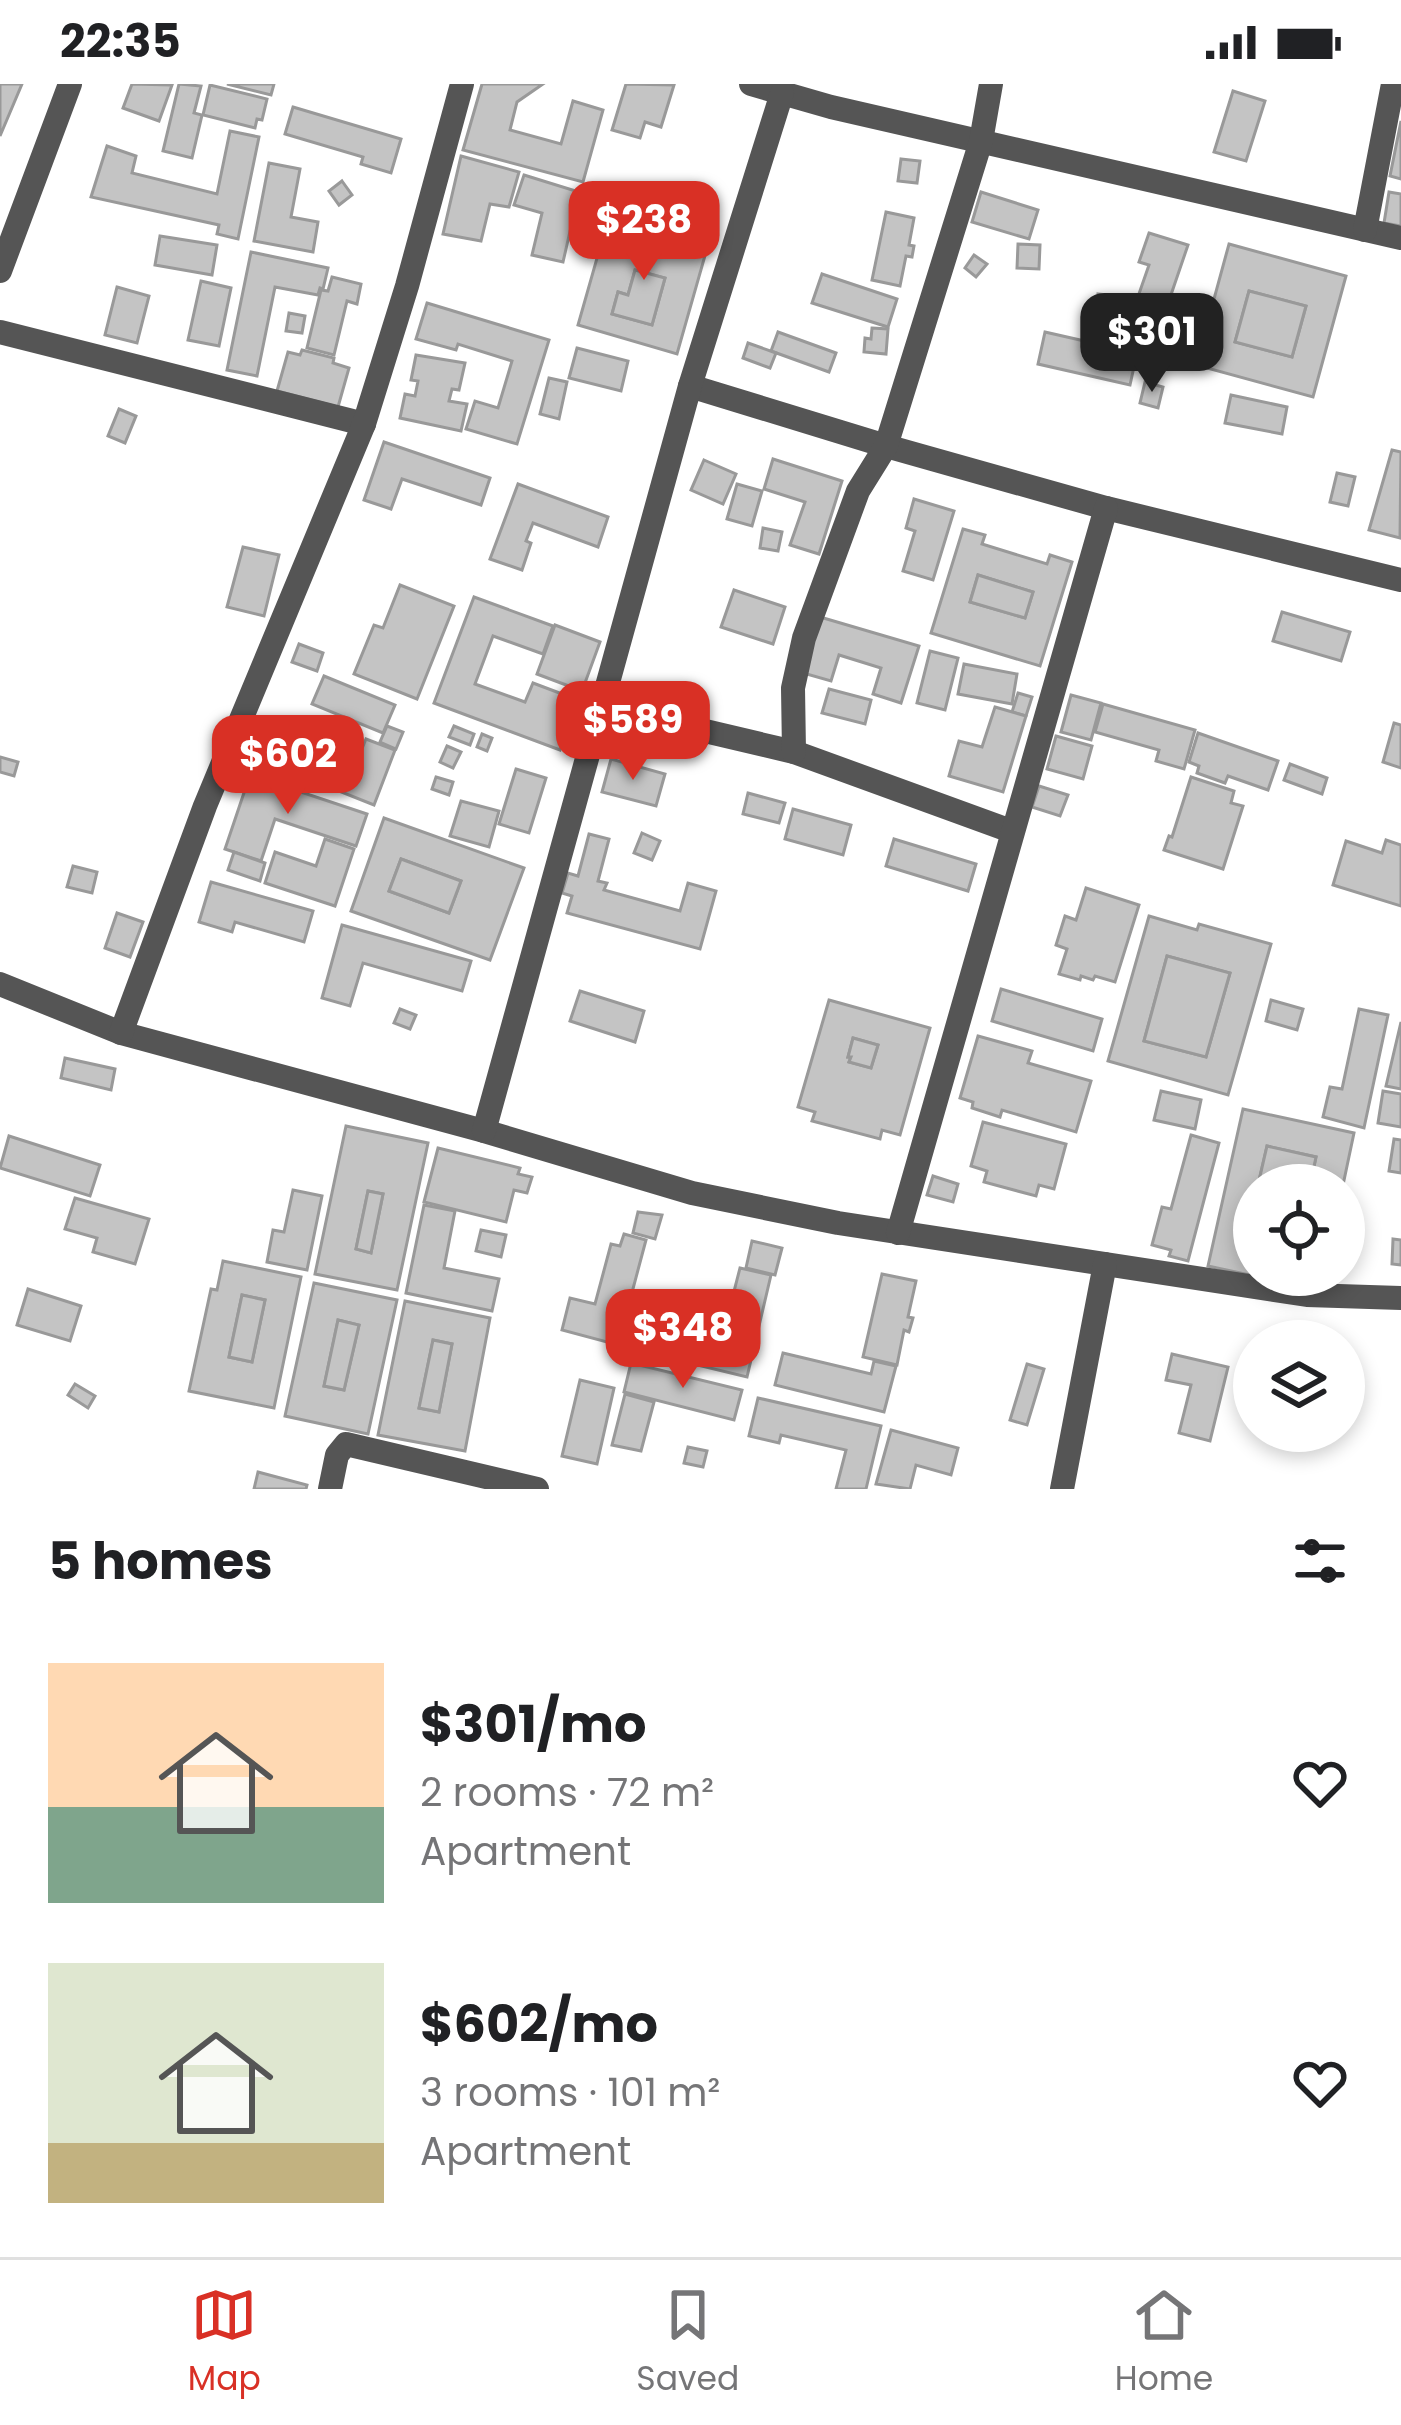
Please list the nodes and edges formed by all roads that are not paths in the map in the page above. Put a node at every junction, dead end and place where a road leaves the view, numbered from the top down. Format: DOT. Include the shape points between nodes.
graph roads {
  1 [pos="70,84"];
  2 [pos="462,84"];
  3 [pos="751,84"];
  4 [pos="992,84"];
  5 [pos="1393,84"];
  6 [pos="782,93"];
  7 [pos="834,96"];
  8 [pos="981,141"];
  9 [pos="1365,230"];
  10 [pos="1401,238"];
  11 [pos="0,272"];
  12 [pos="0,332"];
  13 [pos="690,386"];
  14 [pos="364,424"];
  15 [pos="886,446"];
  16 [pos="1106,508"];
  17 [pos="1401,580"];
  18 [pos="603,706"];
  19 [pos="794,752"];
  20 [pos="1012,831"];
  21 [pos="0,984"];
  22 [pos="121,1033"];
  23 [pos="484,1131"];
  24 [pos="898,1233"];
  25 [pos="1105,1264"];
  26 [pos="1401,1298"];
  27 [pos="330,1489"];
  28 [pos="537,1489"];
  29 [pos="1063,1489"];
  1 -- 11 [label="street"];
  2 -- 14 [label="street"];
  3 -- 6 [label="street"];
  4 -- 8 [label="street"];
  5 -- 9 [label="street"];
  6 -- 7 [label="street"];
  6 -- 13 [label="street"];
  7 -- 8 [label="street"];
  8 -- 9 [label="street"];
  8 -- 15 [label="street"];
  9 -- 10 [label="street"];
  12 -- 14 [label="street"];
  13 -- 15 [label="street"];
  13 -- 18 [label="street"];
  14 -- 22 [label="street" via="205,806"];
  15 -- 16 [label="street"];
  15 -- 19 [label="street" via="858,491 804,638"];
  16 -- 17 [label="street"];
  16 -- 20 [label="street"];
  18 -- 19 [label="street"];
  18 -- 23 [label="street"];
  19 -- 20 [label="street"];
  20 -- 24 [label="street"];
  21 -- 22 [label="street"];
  22 -- 23 [label="street"];
  23 -- 24 [label="street" via="692,1193"];
  24 -- 25 [label="street"];
  25 -- 26 [label="street" via="1307,1295"];
  25 -- 29 [label="street"];
  27 -- 28 [label="street" via="346,1444"];
}
